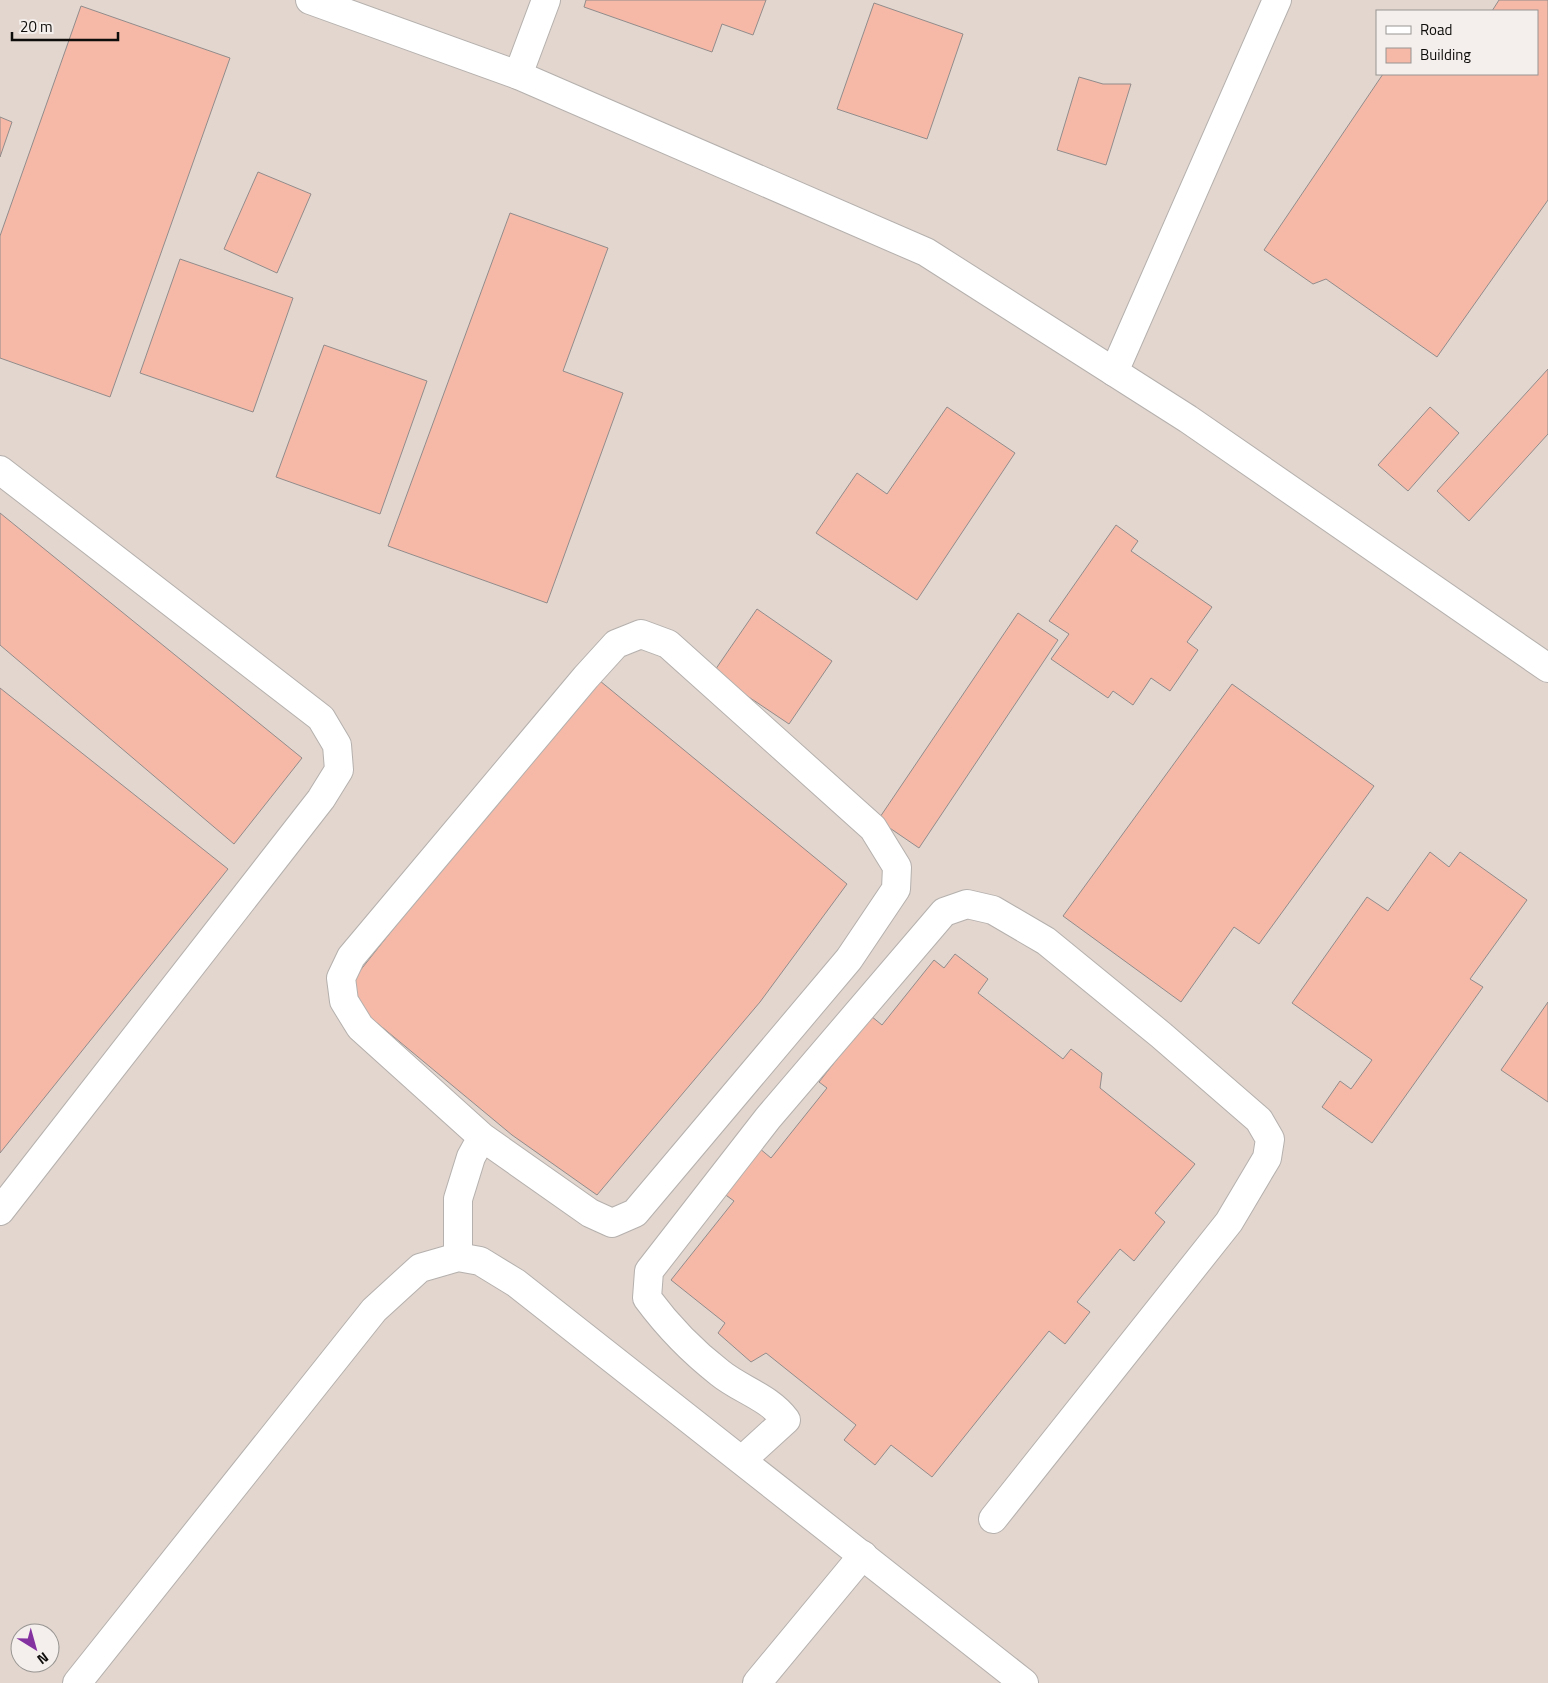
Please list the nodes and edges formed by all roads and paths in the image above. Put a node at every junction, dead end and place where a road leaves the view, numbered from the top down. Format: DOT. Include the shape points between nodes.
graph roads {
  1 [pos="310,0"];
  2 [pos="546,0"];
  3 [pos="1277,0"];
  4 [pos="518,75"];
  5 [pos="1114,372"];
  6 [pos="0,470"];
  7 [pos="1548,668"];
  8 [pos="482,1137"];
  9 [pos="0,1211"];
  10 [pos="458,1257"];
  11 [pos="742,1460"];
  12 [pos="993,1519"];
  13 [pos="863,1555"];
  14 [pos="77,1683"];
  15 [pos="757,1683"];
  16 [pos="1024,1683"];
  1 -- 4 [label="street"];
  2 -- 4 [label="street"];
  3 -- 5 [label="street"];
  4 -- 5 [label="street" via="926,252"];
  5 -- 7 [label="street"];
  6 -- 9 [label="street" via="321,718 337,746 339,770 321,799"];
  8 -- 8 [label="street" via="590,1213 612,1223 634,1213 849,959 896,889 897,867 873,828 668,644 641,634 616,644 586,677 351,957 341,978 344,1001 360,1027"];
  8 -- 10 [label="street" via="464,1176 458,1199"];
  10 -- 11 [label="street" via="480,1261 516,1283"];
  10 -- 14 [label="street" via="420,1268 374,1310"];
  11 -- 12 [label="street" via="786,1420 768,1402 720,1374 663,1318 647,1298 649,1271 768,1118 944,912 967,904 993,910 1046,941 1161,1035 1259,1120 1270,1140 1267,1158 1229,1222"];
  11 -- 13 [label="street"];
  13 -- 15 [label="street"];
  13 -- 16 [label="street"];
}
